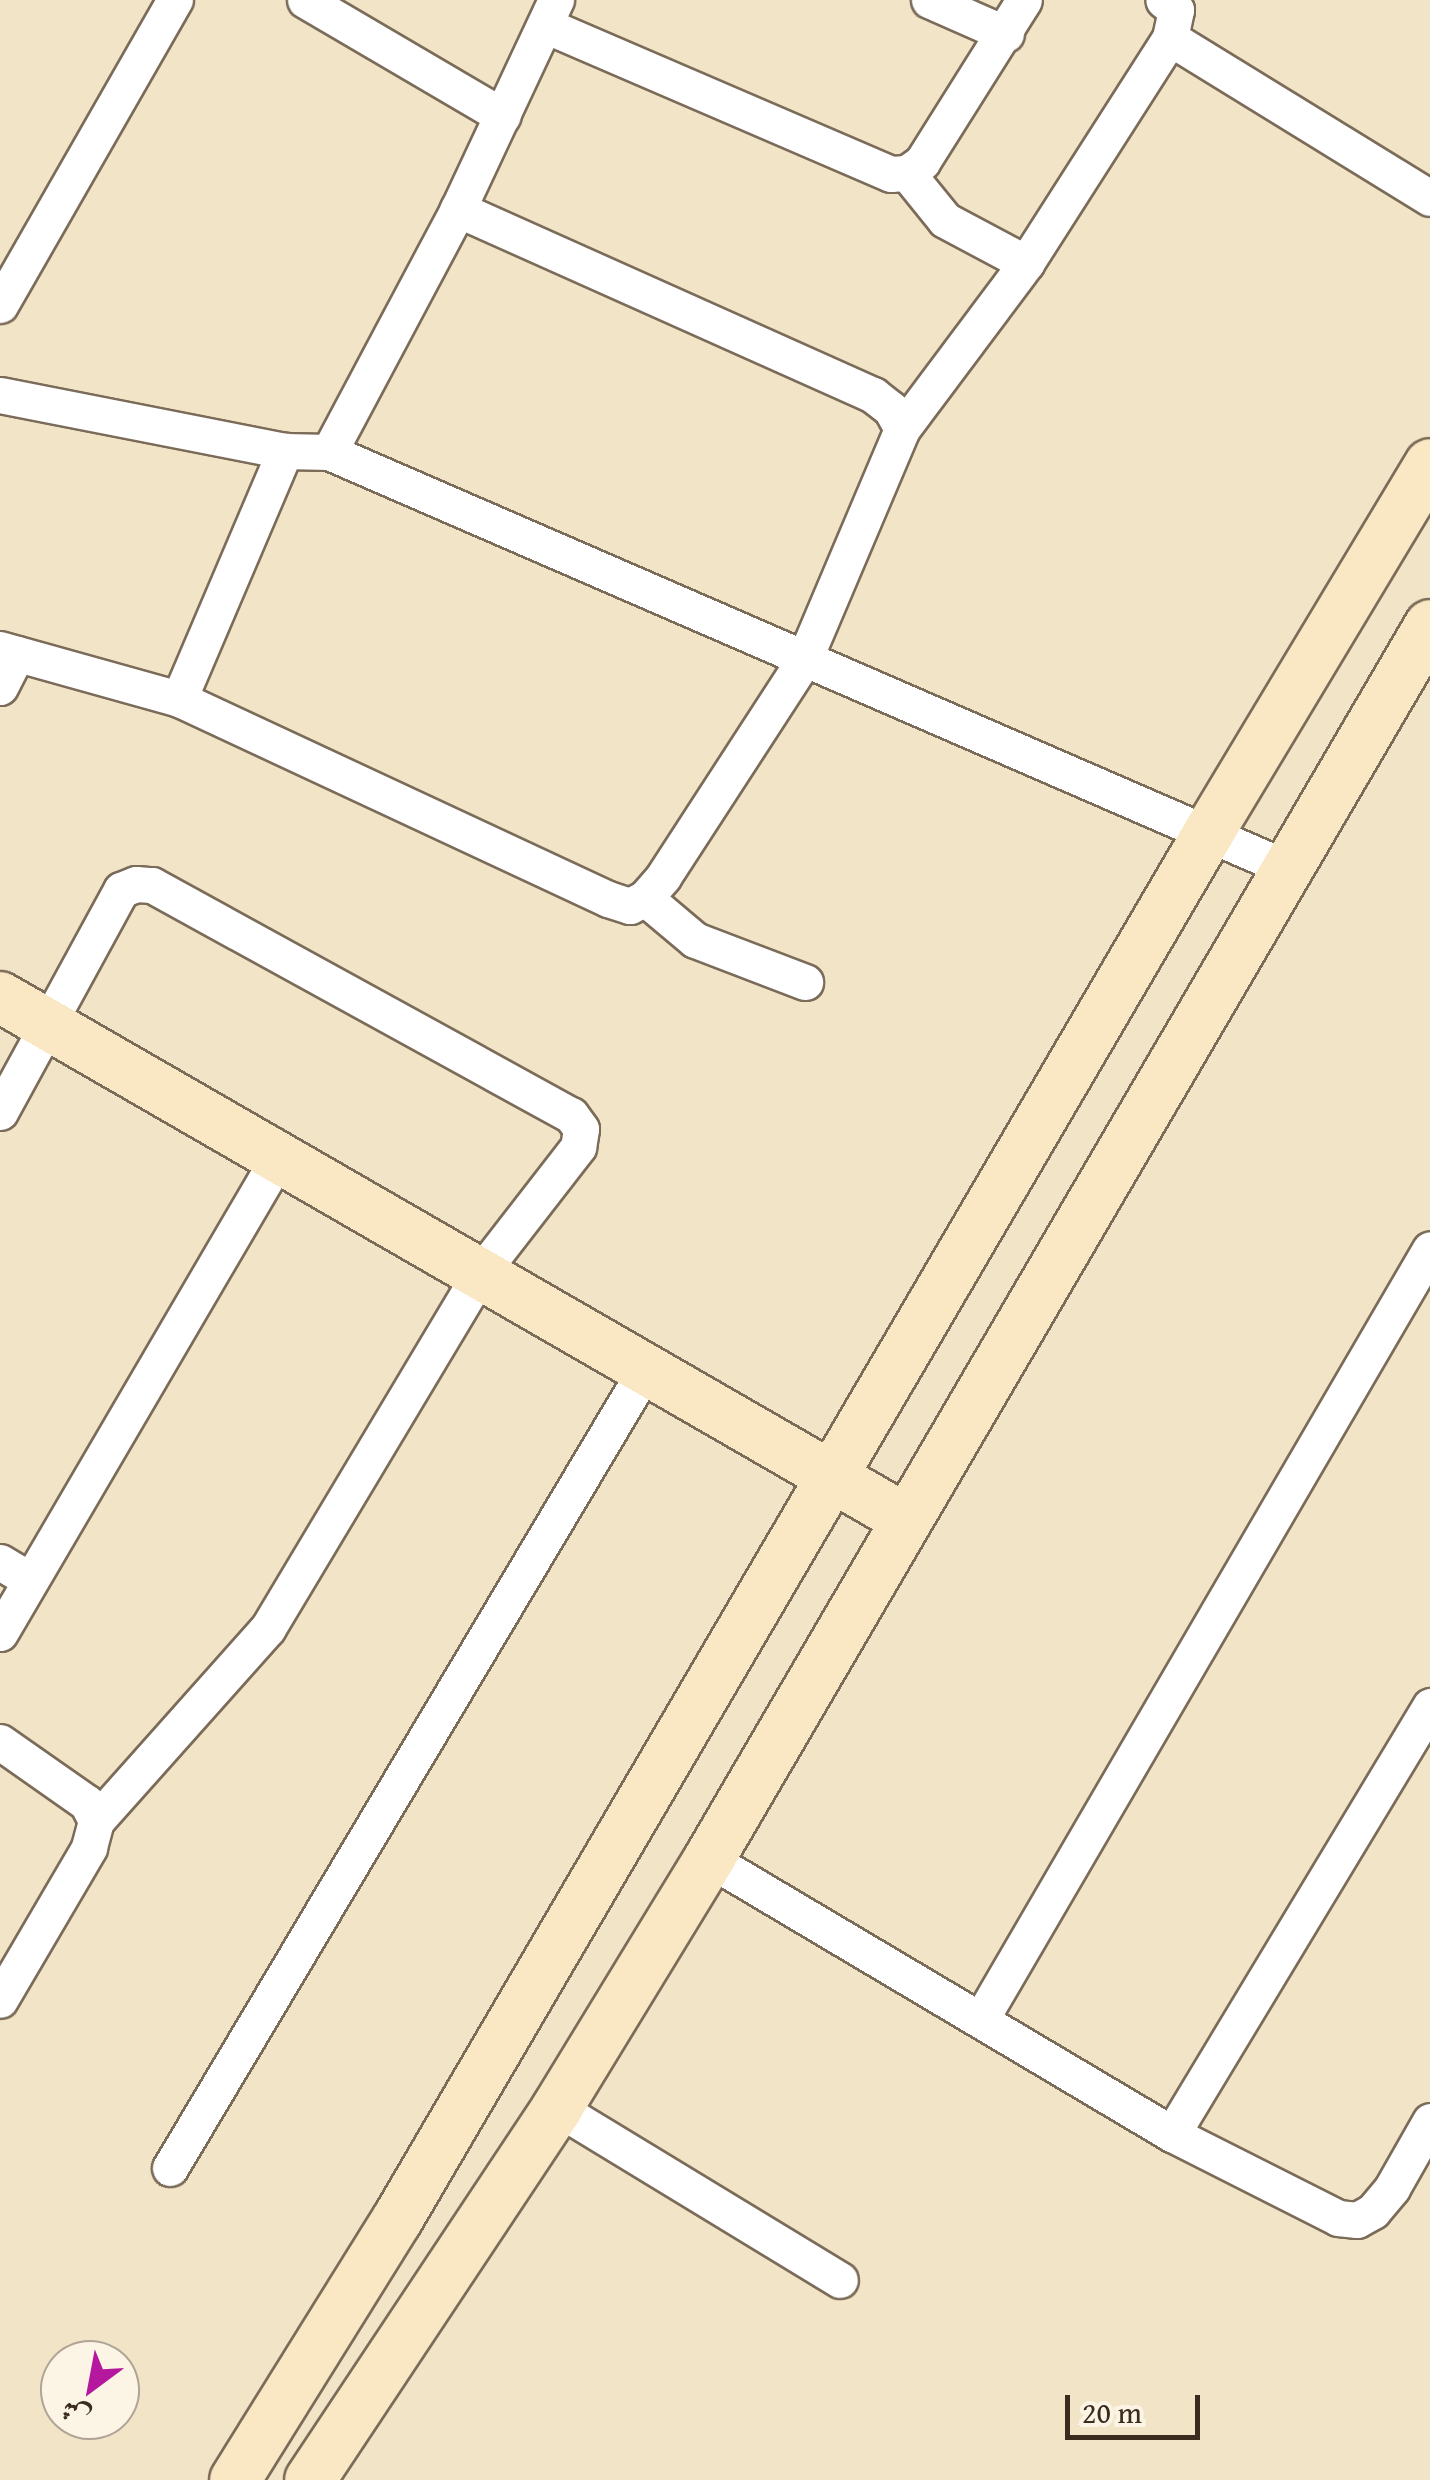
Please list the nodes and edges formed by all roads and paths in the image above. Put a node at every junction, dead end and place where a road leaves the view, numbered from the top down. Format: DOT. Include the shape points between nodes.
graph roads {
  1 [pos="175,0"];
  2 [pos="305,0"];
  3 [pos="929,0"];
  4 [pos="1024,0"];
  5 [pos="1164,0"];
  6 [pos="551,13"];
  7 [pos="1006,34"];
  8 [pos="1170,38"];
  9 [pos="503,116"];
  10 [pos="907,173"];
  11 [pos="1430,198"];
  12 [pos="458,209"];
  13 [pos="1026,263"];
  14 [pos="0,306"];
  15 [pos="0,395"];
  16 [pos="902,429"];
  17 [pos="286,451"];
  18 [pos="328,452"];
  19 [pos="1430,464"];
  20 [pos="1430,624"];
  21 [pos="8,652"];
  22 [pos="804,660"];
  23 [pos="0,687"];
  24 [pos="179,699"];
  25 [pos="1208,832"];
  26 [pos="1287,868"];
  27 [pos="645,898"];
  28 [pos="804,982"];
  29 [pos="0,997"];
  30 [pos="46,1024"];
  31 [pos="0,1112"];
  32 [pos="278,1158"];
  33 [pos="1430,1249"];
  34 [pos="481,1272"];
  35 [pos="647,1367"];
  36 [pos="834,1477"];
  37 [pos="907,1520"];
  38 [pos="15,1571"];
  39 [pos="0,1633"];
  40 [pos="1430,1706"];
  41 [pos="0,1742"];
  42 [pos="96,1821"];
  43 [pos="709,1859"];
  44 [pos="0,2000"];
  45 [pos="980,2019"];
  46 [pos="558,2108"];
  47 [pos="1430,2121"];
  48 [pos="1172,2134"];
  49 [pos="170,2168"];
  50 [pos="840,2280"];
  51 [pos="234,2480"];
  52 [pos="310,2480"];
  1 -- 14 [label="street"];
  2 -- 9 [label="street"];
  3 -- 7 [label="street"];
  4 -- 7 [label="street"];
  5 -- 8 [label="street" via="1176,10"];
  6 -- 9 [label="street"];
  6 -- 10 [label="street" via="891,174"];
  7 -- 10 [label="street" via="922,162"];
  8 -- 11 [label="street"];
  8 -- 13 [label="street"];
  9 -- 12 [label="street"];
  10 -- 13 [label="street" via="945,220"];
  12 -- 16 [label="street" via="873,396"];
  12 -- 18 [label="street"];
  13 -- 16 [label="street"];
  15 -- 17 [label="street"];
  16 -- 22 [label="street"];
  17 -- 18 [label="street"];
  17 -- 24 [label="street"];
  18 -- 22 [label="street"];
  19 -- 25 [label="street"];
  20 -- 26 [label="street"];
  21 -- 23 [label="street"];
  21 -- 24 [label="street"];
  22 -- 25 [label="street"];
  22 -- 27 [label="street"];
  24 -- 27 [label="street" via="608,900 630,906"];
  25 -- 26 [label="street"];
  25 -- 36 [label="street"];
  26 -- 37 [label="street"];
  27 -- 28 [label="street" via="694,940"];
  29 -- 30 [label="street"];
  30 -- 31 [label="street"];
  30 -- 32 [label="street"];
  30 -- 34 [label="street" via="121,890 152,885 570,1115 581,1129 578,1146"];
  32 -- 34 [label="street"];
  32 -- 38 [label="street"];
  33 -- 45 [label="street"];
  34 -- 35 [label="street"];
  34 -- 42 [label="street" via="268,1628"];
  35 -- 36 [label="street"];
  35 -- 49 [label="street"];
  36 -- 37 [label="street"];
  36 -- 51 [label="street" via="397,2220"];
  37 -- 43 [label="street"];
  38 -- 39 [label="street"];
  40 -- 48 [label="street"];
  41 -- 42 [label="street" via="87,1803"];
  42 -- 44 [label="street" via="89,1848"];
  43 -- 45 [label="street"];
  43 -- 46 [label="street"];
  45 -- 48 [label="street"];
  46 -- 50 [label="street"];
  46 -- 52 [label="street"];
  47 -- 48 [label="street" via="1392,2188 1357,2220 1338,2218"];
}
